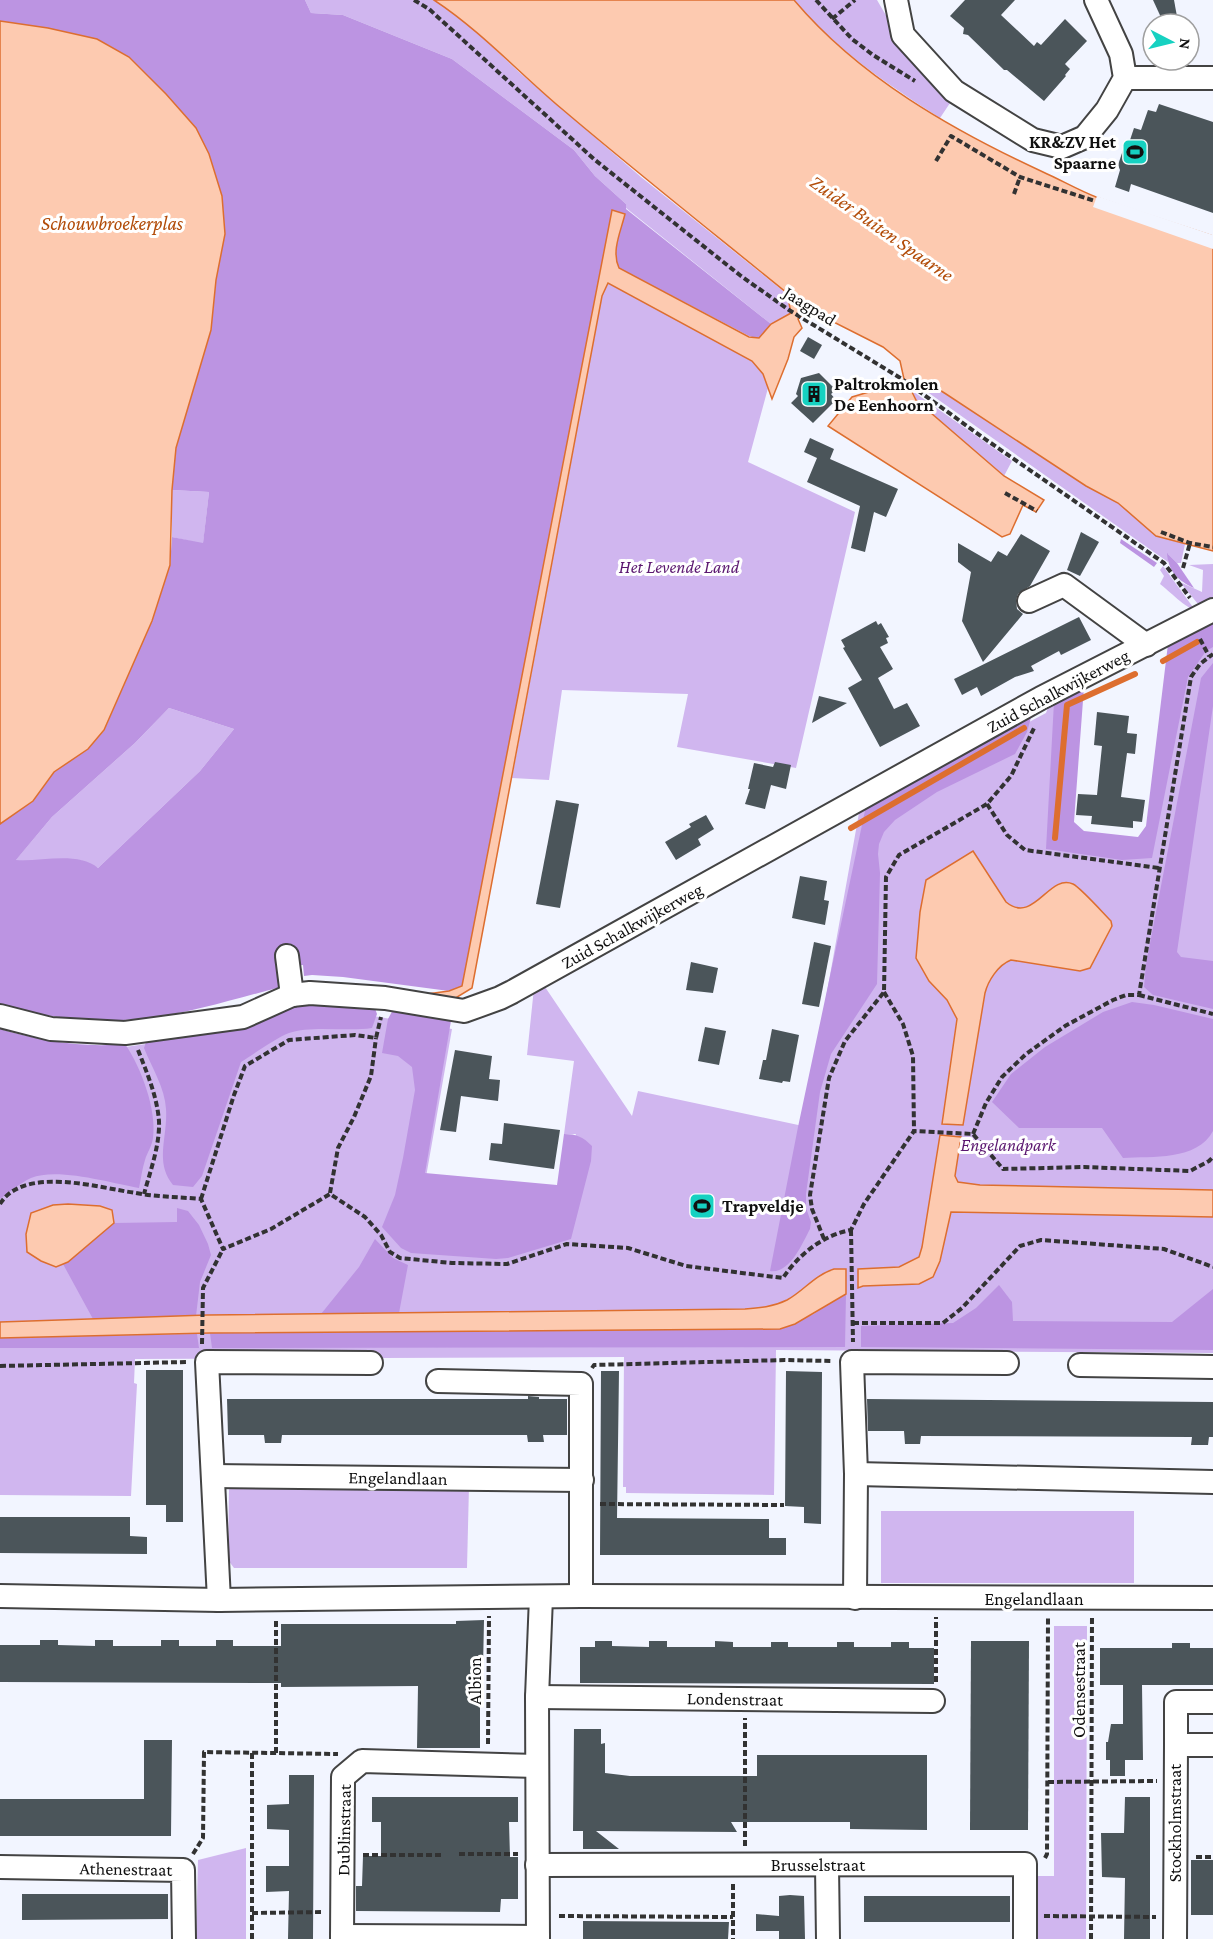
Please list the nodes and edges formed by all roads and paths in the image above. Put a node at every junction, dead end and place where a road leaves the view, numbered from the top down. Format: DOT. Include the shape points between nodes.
graph roads {
  1 [pos="414,0"];
  2 [pos="816,0"];
  3 [pos="855,0"];
  4 [pos="896,0"];
  5 [pos="1096,0"];
  6 [pos="832,19"];
  7 [pos="1125,78"];
  8 [pos="1213,78"];
  9 [pos="921,85"];
  10 [pos="936,161"];
  11 [pos="1020,177"];
  12 [pos="1014,194"];
  13 [pos="1095,201"];
  14 [pos="1005,493"];
  15 [pos="1037,511"];
  16 [pos="1161,532"];
  17 [pos="1190,543"];
  18 [pos="1213,547"];
  19 [pos="1183,568"];
  20 [pos="1029,601"];
  21 [pos="1207,613"];
  22 [pos="1146,645"];
  23 [pos="1213,654"];
  24 [pos="1041,698"];
  25 [pos="987,804"];
  26 [pos="1159,868"];
  27 [pos="287,956"];
  28 [pos="884,992"];
  29 [pos="292,995"];
  30 [pos="1139,995"];
  31 [pos="385,999"];
  32 [pos="1213,1014"];
  33 [pos="0,1016"];
  34 [pos="131,1032"];
  35 [pos="376,1038"];
  36 [pos="914,1131"];
  37 [pos="973,1134"];
  38 [pos="1213,1157"];
  39 [pos="144,1194"];
  40 [pos="330,1194"];
  41 [pos="201,1199"];
  42 [pos="0,1204"];
  43 [pos="851,1230"];
  44 [pos="824,1239"];
  45 [pos="223,1249"];
  46 [pos="1213,1267"];
  47 [pos="853,1323"];
  48 [pos="205,1355"];
  49 [pos="852,1362"];
  50 [pos="371,1363"];
  51 [pos="1007,1364"];
  52 [pos="1080,1365"];
  53 [pos="0,1366"];
  54 [pos="1213,1367"];
  55 [pos="438,1381"];
  56 [pos="581,1384"];
  57 [pos="856,1474"];
  58 [pos="213,1476"];
  59 [pos="582,1480"];
  60 [pos="1213,1482"];
  61 [pos="582,1504"];
  62 [pos="784,1505"];
  63 [pos="0,1596"];
  64 [pos="581,1596"];
  65 [pos="541,1597"];
  66 [pos="489,1598"];
  67 [pos="855,1598"];
  68 [pos="936,1598"];
  69 [pos="1213,1598"];
  70 [pos="276,1599"];
  71 [pos="1047,1599"];
  72 [pos="1093,1599"];
  73 [pos="219,1600"];
  74 [pos="537,1697"];
  75 [pos="745,1699"];
  76 [pos="933,1701"];
  77 [pos="1213,1702"];
  78 [pos="1176,1744"];
  79 [pos="1213,1745"];
  80 [pos="252,1752"];
  81 [pos="276,1753"];
  82 [pos="362,1761"];
  83 [pos="488,1765"];
  84 [pos="537,1766"];
  85 [pos="1092,1781"];
  86 [pos="1176,1781"];
  87 [pos="1048,1782"];
  88 [pos="459,1854"];
  89 [pos="343,1855"];
  90 [pos="441,1855"];
  91 [pos="537,1860"];
  92 [pos="1025,1864"];
  93 [pos="739,1865"];
  94 [pos="826,1866"];
  95 [pos="0,1867"];
  96 [pos="183,1870"];
  97 [pos="342,1912"];
  98 [pos="252,1913"];
  99 [pos="1025,1915"];
  100 [pos="1091,1916"];
  101 [pos="733,1917"];
  102 [pos="1175,1928"];
  103 [pos="537,1931"];
  104 [pos="342,1937"];
  105 [pos="184,1939"];
  106 [pos="252,1939"];
  107 [pos="733,1939"];
  108 [pos="828,1939"];
  109 [pos="1025,1939"];
  110 [pos="1090,1939"];
  1 -- 21 [label="path, Jaagpad" via="429,9 594,160 741,276 801,318 902,379 1164,563"];
  2 -- 6 [label="path"];
  3 -- 6 [label="path"];
  4 -- 7 [label="street" via="903,35 944,81 1033,140 1062,147 1085,137 1107,110"];
  5 -- 7 [label="street" via="1121,54"];
  6 -- 9 [label="path" via="873,55"];
  7 -- 8 [label="street"];
  10 -- 11 [label="path" via="951,136"];
  11 -- 12 [label="path"];
  11 -- 13 [label="path"];
  14 -- 15 [label="path"];
  16 -- 17 [label="path"];
  17 -- 18 [label="path"];
  17 -- 19 [label="path"];
  20 -- 22 [label="street" via="1064,585"];
  21 -- 22 [label="street, Zuid Schalkwijkerweg"];
  22 -- 24 [label="street, Zuid Schalkwijkerweg"];
  23 -- 26 [label="path" via="1191,677"];
  24 -- 25 [label="path" via="1034,730 1011,776"];
  24 -- 31 [label="street, Zuid Schalkwijkerweg" via="500,998 464,1011"];
  25 -- 26 [label="path" via="1007,835 1024,850"];
  25 -- 28 [label="path" via="899,855 886,877"];
  26 -- 30 [label="path"];
  27 -- 29 [label="street"];
  28 -- 36 [label="path" via="903,1024 913,1056"];
  28 -- 44 [label="path" via="845,1041 829,1078 810,1195"];
  29 -- 31 [label="street, Zuid Schalkwijkerweg"];
  29 -- 34 [label="street, Zuid Schalkwijkerweg" via="243,1017"];
  30 -- 32 [label="path"];
  30 -- 37 [label="path" via="1113,1000 1065,1026 1026,1054 1002,1077"];
  31 -- 35 [label="path"];
  33 -- 34 [label="street, Zuid Schalkwijkerweg" via="51,1029"];
  34 -- 39 [label="path" via="151,1081 159,1123"];
  35 -- 40 [label="path" via="371,1076 338,1149"];
  35 -- 41 [label="path" via="355,1035 289,1040 246,1066"];
  36 -- 37 [label="path"];
  36 -- 43 [label="path"];
  37 -- 38 [label="path" via="1004,1169 1190,1171"];
  39 -- 41 [label="path"];
  39 -- 42 [label="path" via="64,1181 16,1189"];
  40 -- 44 [label="path" via="365,1217 390,1252 400,1258 452,1263 507,1264 567,1244 628,1248 686,1266 783,1278 793,1263"];
  40 -- 45 [label="path" via="271,1229"];
  41 -- 45 [label="path"];
  43 -- 44 [label="path"];
  43 -- 47 [label="path"];
  45 -- 48 [label="path" via="203,1288"];
  46 -- 47 [label="path" via="1164,1249 1041,1240 1020,1246 944,1323"];
  47 -- 49 [label="path"];
  48 -- 50 [label="street"];
  48 -- 53 [label="path"];
  48 -- 58 [label="street"];
  49 -- 51 [label="street"];
  49 -- 56 [label="path" via="594,1365"];
  49 -- 57 [label="street"];
  52 -- 54 [label="street"];
  55 -- 56 [label="street"];
  56 -- 59 [label="street"];
  57 -- 60 [label="street"];
  57 -- 67 [label="street"];
  58 -- 59 [label="street, Engelandlaan"];
  58 -- 73 [label="street"];
  59 -- 61 [label="street"];
  61 -- 62 [label="path"];
  61 -- 64 [label="street"];
  63 -- 73 [label="street, Engelandlaan"];
  64 -- 65 [label="street, Engelandlaan"];
  64 -- 67 [label="street, Engelandlaan"];
  65 -- 66 [label="street, Engelandlaan"];
  65 -- 74 [label="street"];
  66 -- 70 [label="street, Engelandlaan"];
  66 -- 83 [label="path, Albion"];
  67 -- 68 [label="street, Engelandlaan"];
  68 -- 71 [label="street, Engelandlaan"];
  68 -- 76 [label="path"];
  69 -- 72 [label="street, Engelandlaan"];
  70 -- 73 [label="street, Engelandlaan"];
  70 -- 81 [label="path"];
  71 -- 72 [label="street, Engelandlaan"];
  71 -- 87 [label="path"];
  72 -- 85 [label="path, Odensestraat"];
  74 -- 75 [label="street, Londenstraat"];
  74 -- 84 [label="street"];
  75 -- 76 [label="street, Londenstraat"];
  75 -- 93 [label="path"];
  77 -- 78 [label="street" via="1176,1702"];
  78 -- 79 [label="street, Stockholmstraat"];
  78 -- 86 [label="street, Stockholmstraat"];
  80 -- 81 [label="path"];
  80 -- 96 [label="path" via="204,1752 203,1838"];
  80 -- 98 [label="path"];
  81 -- 82 [label="path" via="336,1754"];
  82 -- 83 [label="street, Dublinstraat"];
  82 -- 89 [label="street, Dublinstraat" via="343,1777"];
  83 -- 84 [label="street, Dublinstraat"];
  84 -- 91 [label="street"];
  85 -- 86 [label="path"];
  85 -- 87 [label="path"];
  85 -- 100 [label="path, Odensestraat"];
  86 -- 102 [label="street, Stockholmstraat"];
  87 -- 92 [label="path" via="1047,1854 1044,1859"];
  88 -- 91 [label="path"];
  89 -- 90 [label="path"];
  89 -- 97 [label="street, Dublinstraat"];
  91 -- 93 [label="street, Brusselstraat"];
  91 -- 103 [label="street"];
  92 -- 94 [label="street, Brusselstraat"];
  92 -- 99 [label="street"];
  93 -- 94 [label="street, Brusselstraat"];
  93 -- 101 [label="path"];
  94 -- 108 [label="street"];
  95 -- 96 [label="street, Athenestraat"];
  96 -- 105 [label="street, Athenestraat"];
  97 -- 98 [label="path"];
  97 -- 104 [label="street, Dublinstraat"];
  98 -- 106 [label="path"];
  99 -- 100 [label="path"];
  99 -- 109 [label="street"];
  100 -- 102 [label="path"];
  100 -- 110 [label="path, Odensestraat"];
  101 -- 103 [label="path"];
  101 -- 107 [label="path"];
  103 -- 104 [label="street"];
}
